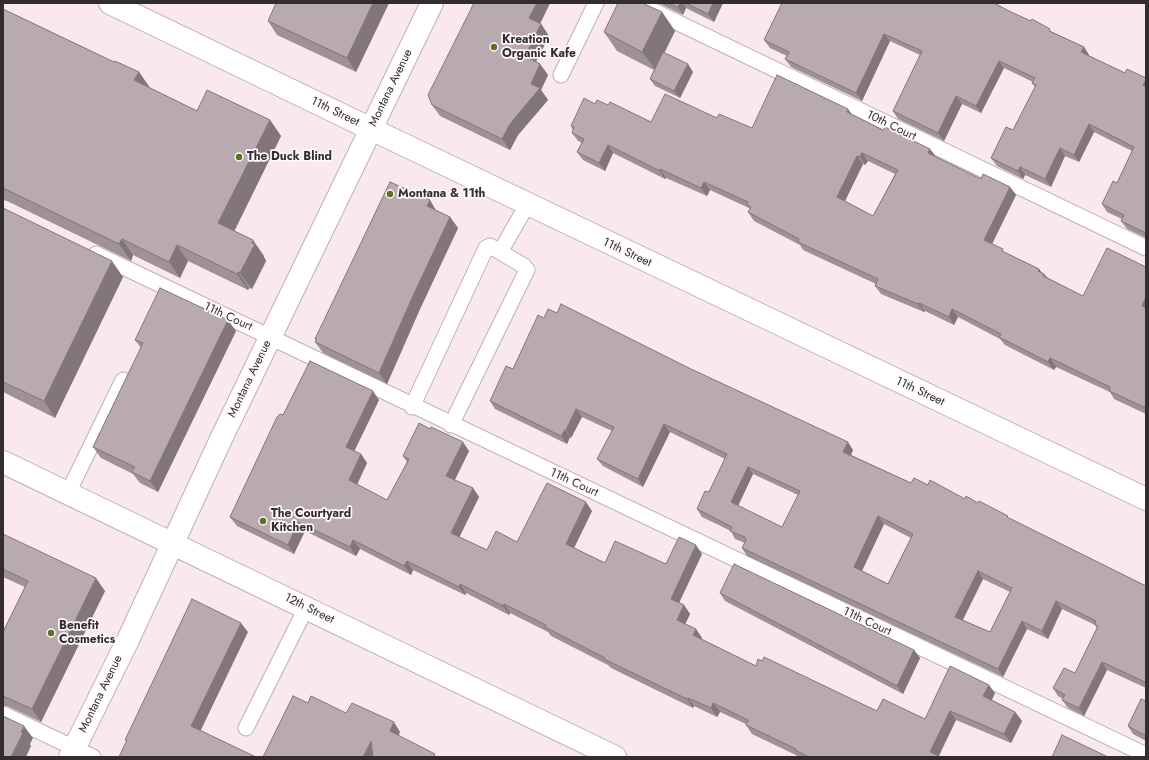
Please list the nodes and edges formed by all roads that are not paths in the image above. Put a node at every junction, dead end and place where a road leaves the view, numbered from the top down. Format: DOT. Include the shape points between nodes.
graph roads {
  1 [pos="110,3"];
  2 [pos="432,3"];
  3 [pos="596,3"];
  4 [pos="637,3"];
  5 [pos="561,74"];
  6 [pos="371,129"];
  7 [pos="526,205"];
  8 [pos="81,247"];
  9 [pos="1146,248"];
  10 [pos="500,252"];
  11 [pos="271,337"];
  12 [pos="122,380"];
  13 [pos="412,406"];
  14 [pos="451,425"];
  15 [pos="3,462"];
  16 [pos="68,493"];
  17 [pos="1146,499"];
  18 [pos="173,544"];
  19 [pos="306,608"];
  20 [pos="3,714"];
  21 [pos="246,728"];
  22 [pos="79,754"];
  23 [pos="1146,755"];
  24 [pos="615,757"];
  1 -- 6 [label="street, 11th Street"];
  2 -- 6 [label="street, Montana Avenue"];
  3 -- 5 [label="lane"];
  4 -- 9 [label="lane, 10th Court"];
  6 -- 7 [label="street, 11th Street"];
  6 -- 11 [label="street, Montana Avenue"];
  7 -- 10 [label="lane"];
  7 -- 17 [label="street, 11th Street"];
  8 -- 11 [label="lane, 11th Court"];
  10 -- 13 [label="lane" via="490,246 486,248"];
  10 -- 14 [label="lane" via="527,270"];
  11 -- 13 [label="lane, 11th Court"];
  11 -- 18 [label="street, Montana Avenue"];
  12 -- 16 [label="lane"];
  13 -- 14 [label="lane, 11th Court"];
  14 -- 23 [label="lane, 11th Court"];
  15 -- 16 [label="street, 12th Street"];
  16 -- 18 [label="street, 12th Street"];
  18 -- 19 [label="street, 12th Street"];
  18 -- 22 [label="street, Montana Avenue"];
  19 -- 21 [label="lane"];
  19 -- 24 [label="street, 12th Street"];
  20 -- 22 [label="lane"];
}
